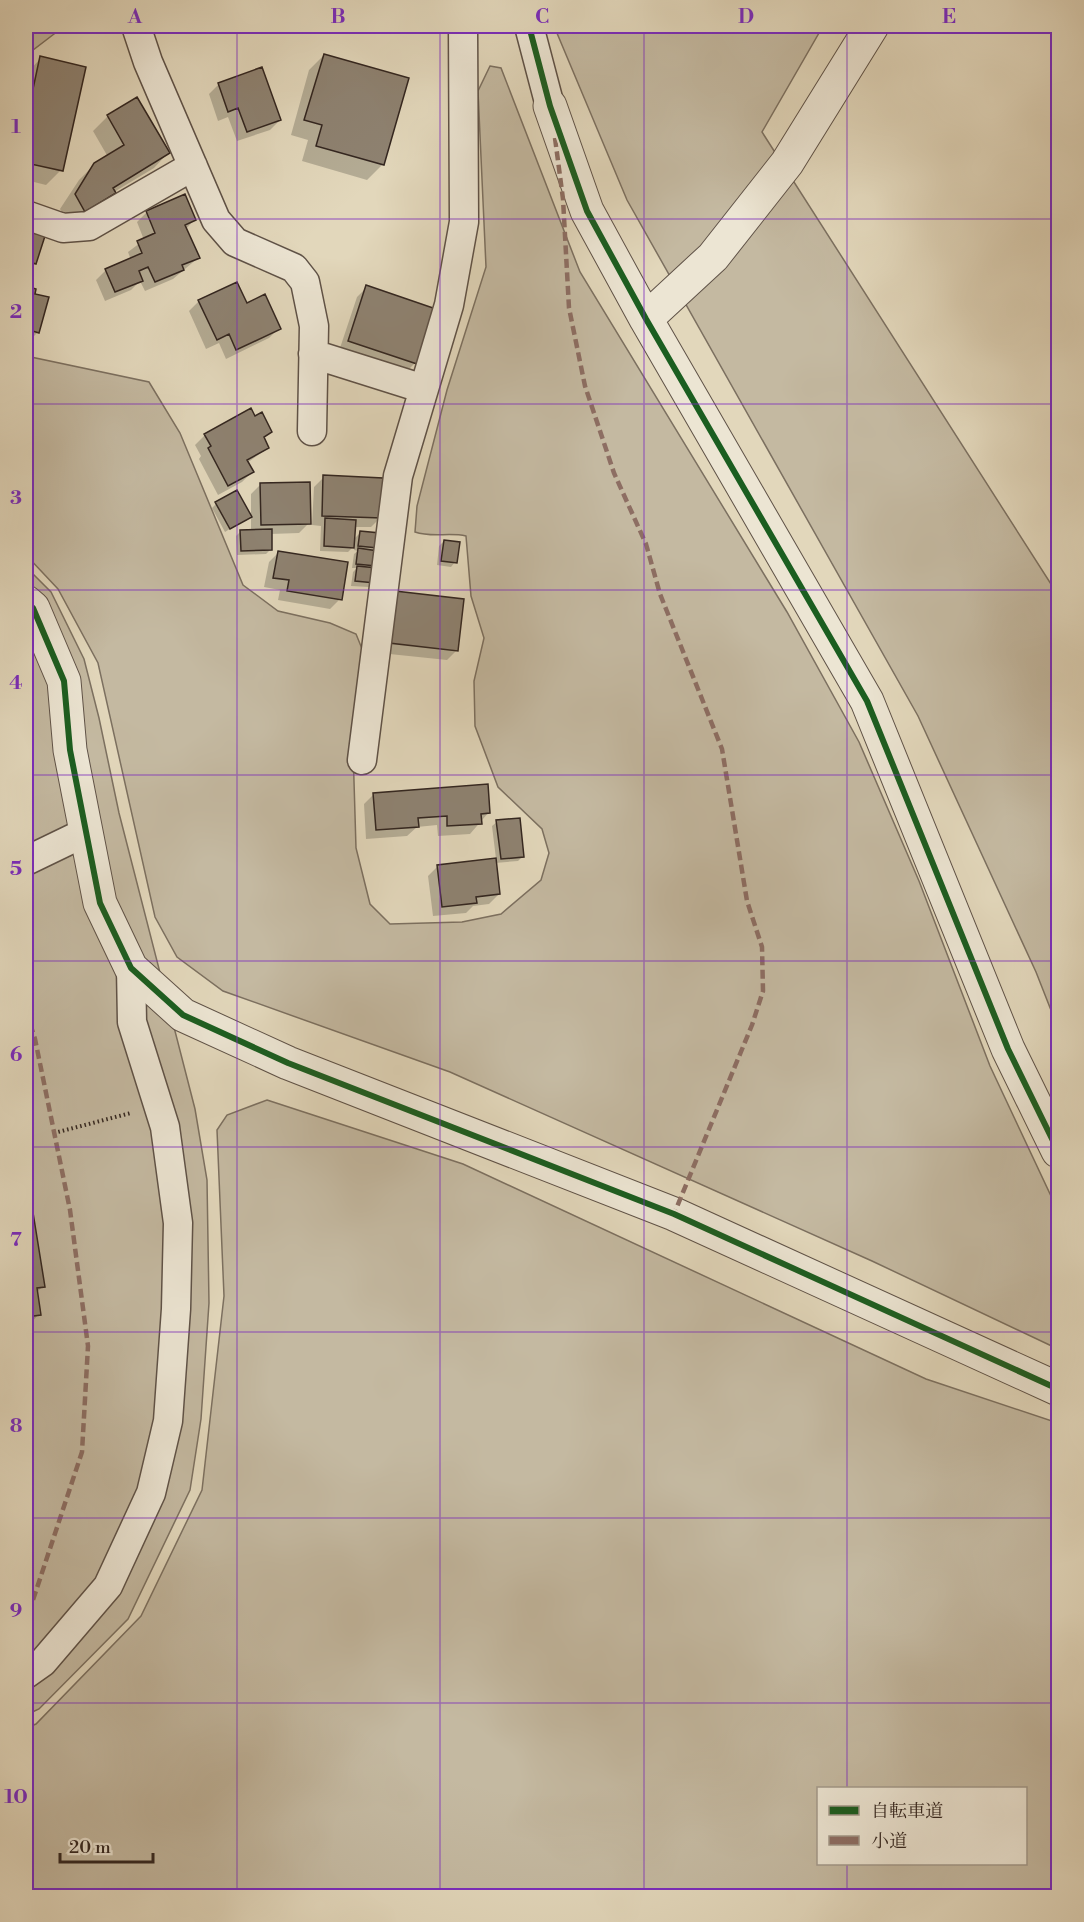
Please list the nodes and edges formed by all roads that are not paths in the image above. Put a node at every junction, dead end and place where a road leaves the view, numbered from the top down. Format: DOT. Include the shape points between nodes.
graph roads {
  1 [pos="136,26"];
  2 [pos="463,26"];
  3 [pos="529,26"];
  4 [pos="872,26"];
  5 [pos="550,106"];
  6 [pos="193,166"];
  7 [pos="26,215"];
  8 [pos="646,319"];
  9 [pos="313,354"];
  10 [pos="424,388"];
  11 [pos="312,430"];
  12 [pos="26,602"];
  13 [pos="362,760"];
  14 [pos="86,832"];
  15 [pos="26,861"];
  16 [pos="131,968"];
  17 [pos="1059,1151"];
  18 [pos="1059,1389"];
  19 [pos="26,1674"];
  1 -- 6 [label="street"];
  2 -- 10 [label="street" via="464,222 449,304"];
  3 -- 5 [label="street"];
  4 -- 8 [label="street" via="786,163 713,256"];
  5 -- 8 [label="street" via="587,211"];
  6 -- 7 [label="street" via="89,226 63,228"];
  6 -- 9 [label="street" via="216,220 235,242 294,268 305,282 314,326"];
  8 -- 17 [label="street" via="867,701 1008,1049"];
  9 -- 10 [label="street"];
  9 -- 11 [label="street"];
  10 -- 13 [label="street" via="398,476"];
  12 -- 14 [label="street" via="33,608 64,681 70,750"];
  14 -- 15 [label="street"];
  14 -- 16 [label="street" via="100,903"];
  16 -- 18 [label="street" via="183,1015 278,1059 674,1214"];
  16 -- 19 [label="street" via="132,1023 165,1127 178,1223 168,1421 151,1493 108,1586 44,1662"];
}
